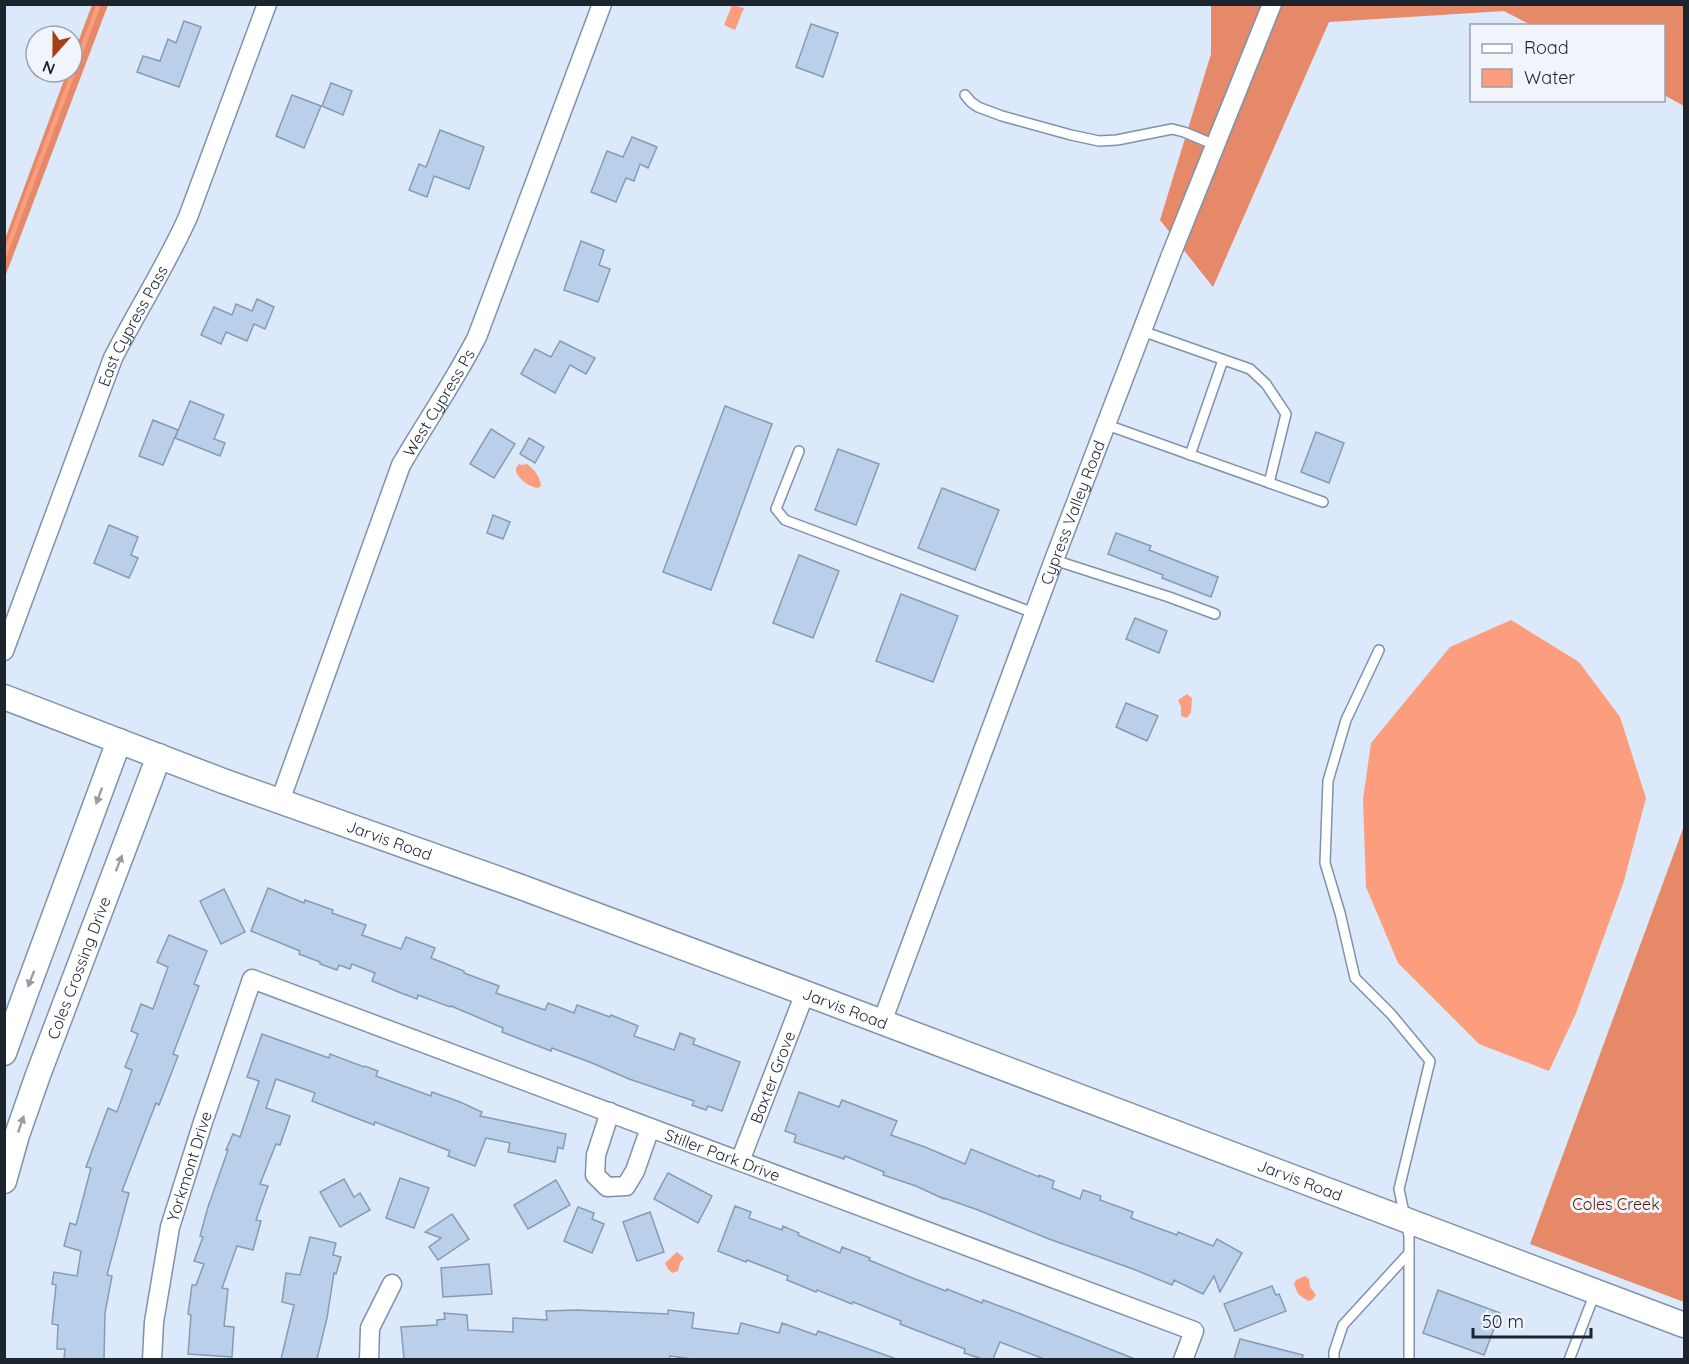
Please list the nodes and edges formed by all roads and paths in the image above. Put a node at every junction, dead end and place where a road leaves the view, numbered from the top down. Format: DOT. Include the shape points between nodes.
graph roads {
  1 [pos="267,4"];
  2 [pos="602,4"];
  3 [pos="1272,4"];
  4 [pos="965,95"];
  5 [pos="1215,145"];
  6 [pos="1142,332"];
  7 [pos="1223,360"];
  8 [pos="1107,425"];
  9 [pos="799,451"];
  10 [pos="1190,455"];
  11 [pos="1269,483"];
  12 [pos="1323,502"];
  13 [pos="1054,560"];
  14 [pos="1034,613"];
  15 [pos="1215,614"];
  16 [pos="1378,650"];
  17 [pos="4,651"];
  18 [pos="4,697"];
  19 [pos="119,741"];
  20 [pos="159,756"];
  21 [pos="280,801"];
  22 [pos="252,979"];
  23 [pos="805,993"];
  24 [pos="882,1022"];
  25 [pos="4,1053"];
  26 [pos="610,1112"];
  27 [pos="651,1128"];
  28 [pos="740,1161"];
  29 [pos="4,1180"];
  30 [pos="1405,1219"];
  31 [pos="1409,1253"];
  32 [pos="393,1284"];
  33 [pos="1596,1291"];
  34 [pos="1684,1325"];
  35 [pos="153,1359"];
  36 [pos="369,1359"];
  37 [pos="1183,1359"];
  38 [pos="1334,1359"];
  39 [pos="1409,1359"];
  40 [pos="1569,1359"];
  1 -- 17 [label="street, East Cypress Pass" via="188,217 113,358"];
  2 -- 21 [label="street, West Cypress Ps" via="477,337 401,465"];
  3 -- 5 [label="street, Cypress Valley Road"];
  4 -- 5 [label="lane" via="978,107 1002,116 1099,141 1172,129"];
  5 -- 6 [label="street, Cypress Valley Road"];
  6 -- 7 [label="lane"];
  6 -- 8 [label="street, Cypress Valley Road"];
  7 -- 10 [label="lane"];
  7 -- 11 [label="lane" via="1250,369 1266,384 1286,414"];
  8 -- 10 [label="lane"];
  8 -- 13 [label="street, Cypress Valley Road"];
  9 -- 14 [label="lane" via="776,509 785,520"];
  10 -- 11 [label="lane"];
  11 -- 12 [label="lane"];
  13 -- 14 [label="street, Cypress Valley Road"];
  13 -- 15 [label="lane"];
  14 -- 24 [label="street, Cypress Valley Road"];
  16 -- 30 [label="lane" via="1346,720 1328,781 1325,863 1355,978 1430,1061 1399,1189"];
  18 -- 19 [label="street, Jarvis Road"];
  19 -- 20 [label="street, Jarvis Road"];
  19 -- 25 [label="street, one-way"];
  20 -- 21 [label="street, Jarvis Road"];
  29 -- 20 [label="street, Coles Crossing Drive, one-way" via="38,1075"];
  21 -- 23 [label="street, Jarvis Road"];
  22 -- 26 [label="street, Stiller Park Drive"];
  22 -- 35 [label="street, Yorkmont Drive" via="170,1227 154,1322"];
  23 -- 24 [label="street, Jarvis Road"];
  23 -- 28 [label="street, Baxter Grove"];
  24 -- 30 [label="street, Jarvis Road"];
  26 -- 27 [label="street, Stiller Park Drive"];
  26 -- 27 [label="street" via="596,1155 596,1175 607,1187 626,1186"];
  27 -- 28 [label="street, Stiller Park Drive"];
  28 -- 37 [label="street, Stiller Park Drive" via="1194,1331"];
  30 -- 31 [label="lane"];
  30 -- 33 [label="street, Jarvis Road"];
  31 -- 38 [label="lane" via="1343,1325"];
  31 -- 39 [label="lane"];
  32 -- 36 [label="street" via="370,1328"];
  33 -- 34 [label="street, Jarvis Road"];
  33 -- 40 [label="lane"];
}
